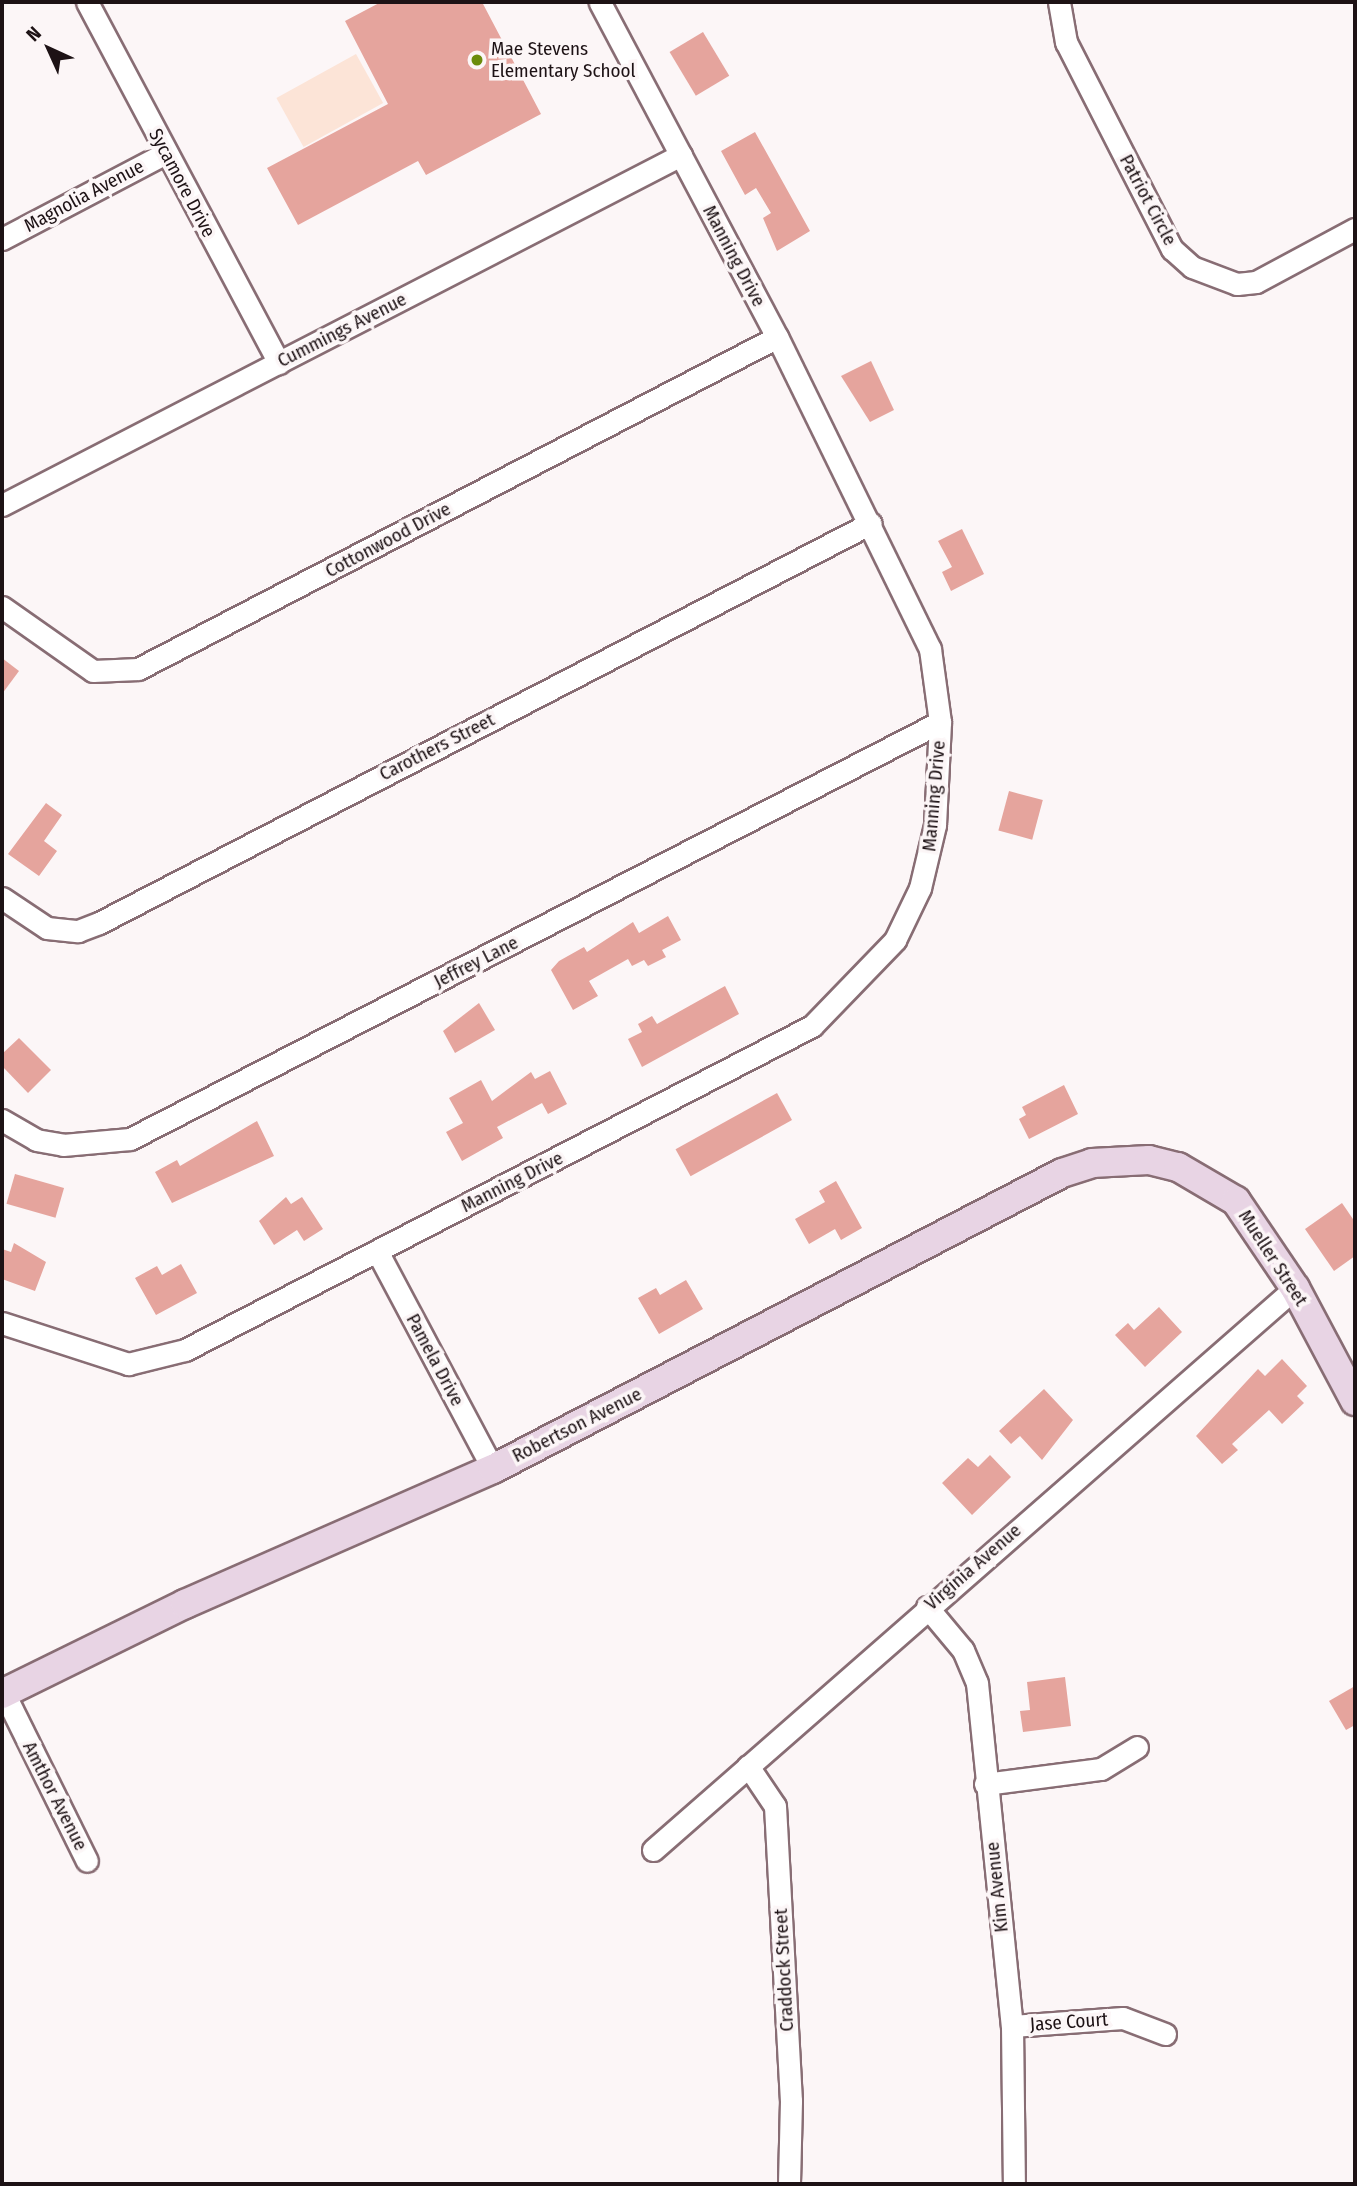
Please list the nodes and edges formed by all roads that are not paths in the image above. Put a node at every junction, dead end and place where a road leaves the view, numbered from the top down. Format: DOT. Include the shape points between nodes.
graph roads {
  1 [pos="87,2"];
  2 [pos="600,2"];
  3 [pos="1059,2"];
  4 [pos="166,153"];
  5 [pos="681,155"];
  6 [pos="1355,229"];
  7 [pos="2,239"];
  8 [pos="777,337"];
  9 [pos="279,363"];
  10 [pos="2,505"];
  11 [pos="872,523"];
  12 [pos="2,607"];
  13 [pos="940,722"];
  14 [pos="2,898"];
  15 [pos="2,1120"];
  16 [pos="1150,1160"];
  17 [pos="377,1251"];
  18 [pos="1295,1288"];
  19 [pos="2,1323"];
  20 [pos="1355,1401"];
  21 [pos="493,1468"];
  22 [pos="927,1607"];
  23 [pos="2,1692"];
  24 [pos="1137,1747"];
  25 [pos="748,1766"];
  26 [pos="985,1784"];
  27 [pos="653,1850"];
  28 [pos="87,1861"];
  29 [pos="1012,2026"];
  30 [pos="1165,2034"];
  31 [pos="789,2184"];
  32 [pos="1014,2184"];
  1 -- 4 [label="street, Sycamore Drive"];
  2 -- 5 [label="street, Manning Drive"];
  3 -- 6 [label="street, Patriot Circle" via="1066,42 1172,248 1192,267 1237,284 1255,282"];
  4 -- 7 [label="street, Magnolia Avenue"];
  4 -- 9 [label="street, Sycamore Drive"];
  5 -- 8 [label="street, Manning Drive"];
  5 -- 9 [label="street, Cummings Avenue"];
  8 -- 11 [label="street, Manning Drive"];
  8 -- 12 [label="street, Cottonwood Drive" via="138,670 93,671"];
  9 -- 10 [label="street, Cummings Avenue"];
  11 -- 13 [label="street, Manning Drive" via="930,649"];
  11 -- 14 [label="street, Carothers Street" via="99,923 78,930 47,928"];
  13 -- 15 [label="street, Jeffrey Lane" via="130,1139 63,1145 36,1139"];
  13 -- 17 [label="street, Manning Drive" via="935,825 920,888 895,940 838,1003 767,1051"];
  16 -- 18 [label="street, Mueller Street" via="1193,1172 1236,1201"];
  16 -- 21 [label="street, Robertson Avenue" via="1118,1159 1062,1173"];
  17 -- 19 [label="street, Manning Drive" via="146,1364 93,1358"];
  17 -- 21 [label="street, Pamela Drive"];
  18 -- 20 [label="street, Mueller Street"];
  18 -- 22 [label="street, Virginia Avenue"];
  21 -- 23 [label="street, Robertson Avenue" via="185,1604"];
  22 -- 25 [label="street, Virginia Avenue"];
  22 -- 26 [label="street, Kim Avenue" via="973,1668"];
  23 -- 28 [label="street, Amthor Avenue"];
  24 -- 26 [label="street" via="1101,1769"];
  25 -- 27 [label="street, Virginia Avenue"];
  25 -- 31 [label="street, Craddock Street" via="775,1806 791,2101"];
  26 -- 29 [label="street, Kim Avenue"];
  29 -- 30 [label="street, Jase Court" via="1123,2018"];
  29 -- 32 [label="street, Kim Avenue"];
}
